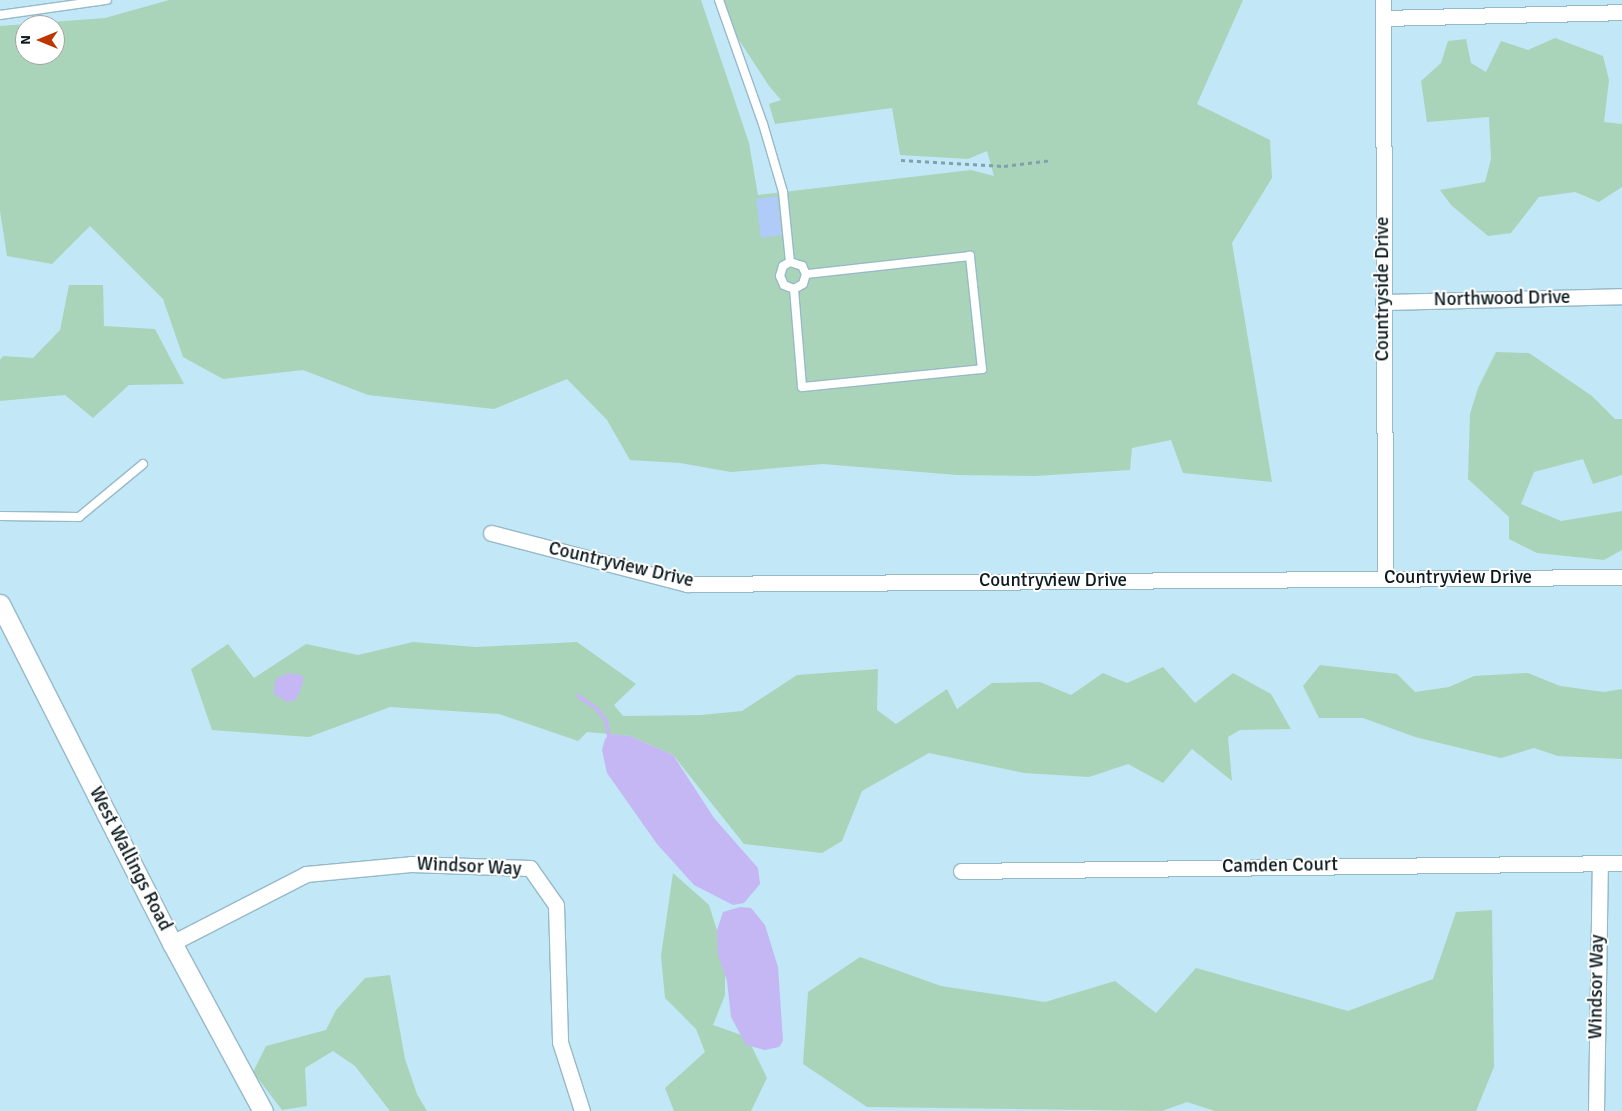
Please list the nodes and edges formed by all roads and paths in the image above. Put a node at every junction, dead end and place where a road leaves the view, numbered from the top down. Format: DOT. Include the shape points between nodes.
graph roads {
  1 [pos="107,0"];
  2 [pos="718,0"];
  3 [pos="1382,0"];
  4 [pos="98,1"];
  5 [pos="1622,12"];
  6 [pos="0,15"];
  7 [pos="1383,18"];
  8 [pos="901,160"];
  9 [pos="1052,160"];
  10 [pos="790,262"];
  11 [pos="806,274"];
  12 [pos="794,289"];
  13 [pos="1622,296"];
  14 [pos="1383,302"];
  15 [pos="142,464"];
  16 [pos="0,516"];
  17 [pos="491,533"];
  18 [pos="1622,577"];
  19 [pos="1385,578"];
  20 [pos="0,604"];
  21 [pos="1600,863"];
  22 [pos="1622,863"];
  23 [pos="961,871"];
  24 [pos="172,943"];
  25 [pos="263,1111"];
  26 [pos="582,1111"];
  27 [pos="1596,1111"];
  1 -- 4 [label="lane"];
  2 -- 10 [label="lane" via="763,124 783,192"];
  3 -- 7 [label="street, Countryside Drive"];
  4 -- 6 [label="lane"];
  5 -- 7 [label="street"];
  7 -- 14 [label="street, Countryside Drive"];
  8 -- 9 [label="path" via="1004,166"];
  10 -- 11 [label="lane" via="802,266"];
  10 -- 12 [label="lane" via="783,266 780,276 784,285"];
  11 -- 12 [label="lane" via="803,284"];
  11 -- 12 [label="lane" via="970,256 982,369 802,387"];
  13 -- 14 [label="street, Northwood Drive"];
  14 -- 19 [label="street, Countryside Drive"];
  15 -- 16 [label="lane" via="80,517"];
  17 -- 19 [label="street, Countryview Drive" via="687,584"];
  18 -- 19 [label="street, Countryview Drive"];
  20 -- 24 [label="street, West Wallings Road"];
  21 -- 22 [label="street, Camden Court"];
  21 -- 23 [label="street, Camden Court"];
  21 -- 27 [label="street, Windsor Way"];
  24 -- 25 [label="street, West Wallings Road"];
  24 -- 26 [label="street, Windsor Way" via="306,874 410,864 530,868 556,905 560,1042"];
}
